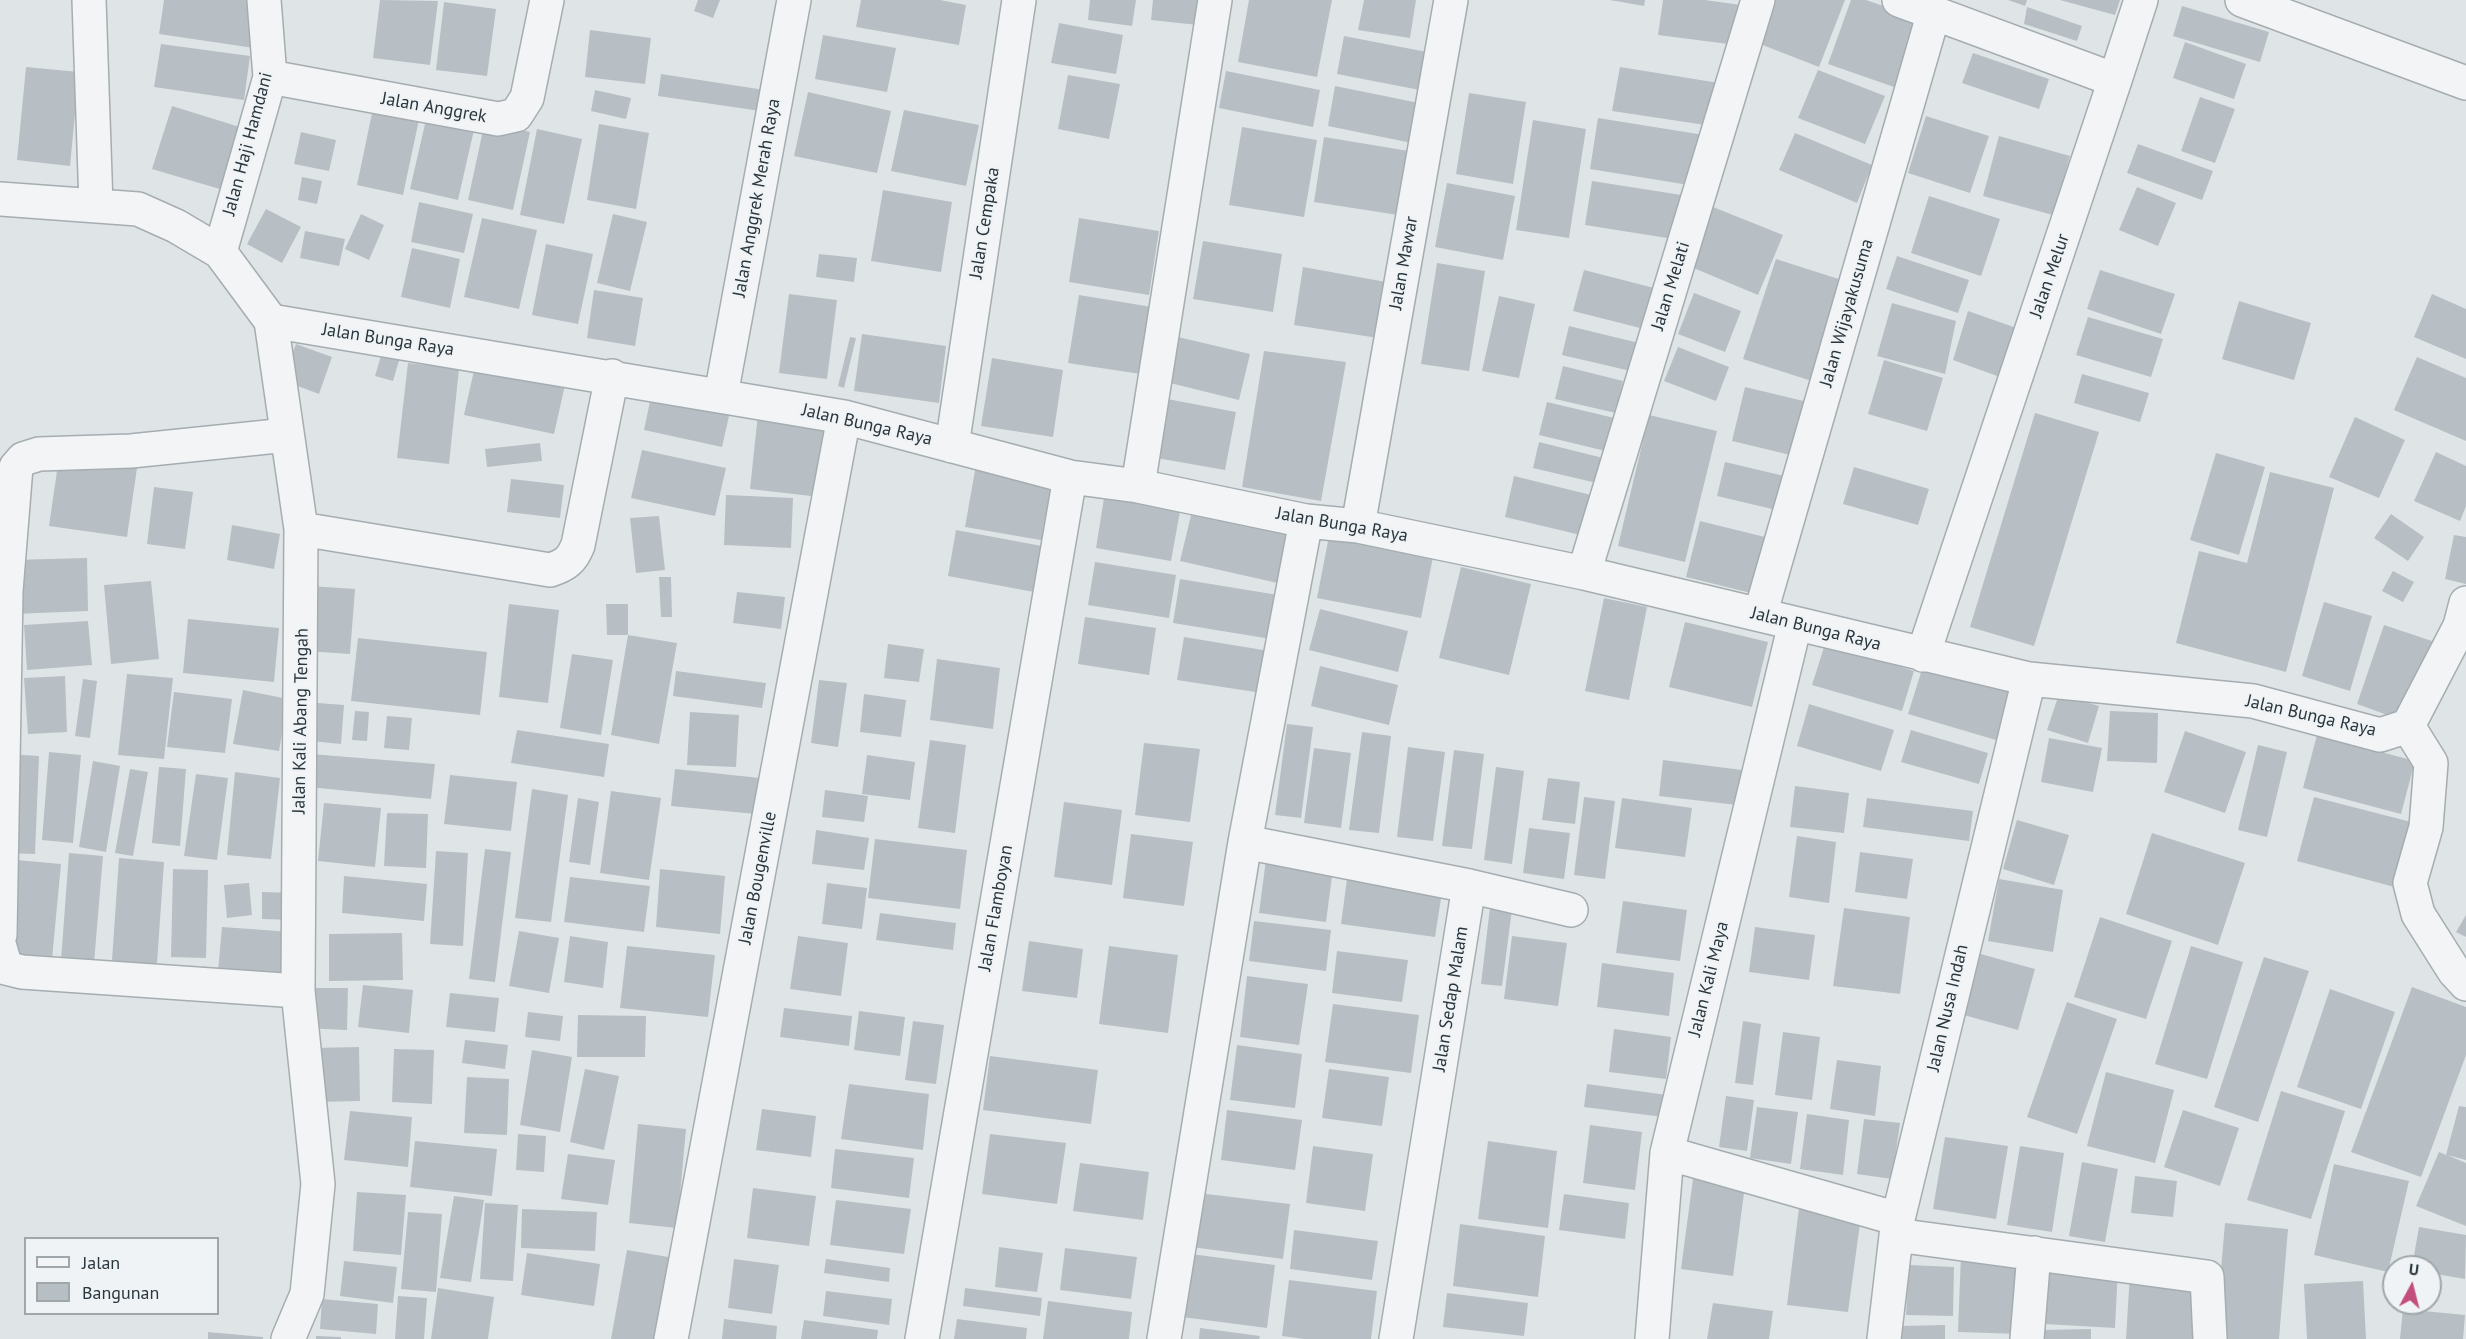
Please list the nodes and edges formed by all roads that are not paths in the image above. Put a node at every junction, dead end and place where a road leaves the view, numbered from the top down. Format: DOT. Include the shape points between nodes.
graph roads {
  1 [pos="89,0"];
  2 [pos="264,0"];
  3 [pos="547,0"];
  4 [pos="794,0"];
  5 [pos="1019,0"];
  6 [pos="1215,0"];
  7 [pos="1451,0"];
  8 [pos="1758,0"];
  9 [pos="1899,0"];
  10 [pos="2141,0"];
  11 [pos="2242,0"];
  12 [pos="1934,12"];
  13 [pos="270,77"];
  14 [pos="2115,80"];
  15 [pos="2466,83"];
  16 [pos="0,199"];
  17 [pos="96,205"];
  18 [pos="220,252"];
  19 [pos="271,321"];
  20 [pos="612,376"];
  21 [pos="721,395"];
  22 [pos="844,417"];
  23 [pos="287,435"];
  24 [pos="952,446"];
  25 [pos="1070,477"];
  26 [pos="1138,486"];
  27 [pos="1306,521"];
  28 [pos="1358,526"];
  29 [pos="301,529"];
  30 [pos="1584,573"];
  31 [pos="1760,615"];
  32 [pos="2464,619"];
  33 [pos="1795,624"];
  34 [pos="1923,655"];
  35 [pos="2029,679"];
  36 [pos="2408,726"];
  37 [pos="1245,842"];
  38 [pos="1469,886"];
  39 [pos="1572,910"];
  40 [pos="0,935"];
  41 [pos="0,947"];
  42 [pos="2466,984"];
  43 [pos="298,991"];
  44 [pos="1667,1153"];
  45 [pos="1897,1227"];
  46 [pos="2034,1253"];
  47 [pos="288,1339"];
  48 [pos="671,1339"];
  49 [pos="922,1339"];
  50 [pos="1164,1339"];
  51 [pos="1396,1339"];
  52 [pos="1652,1339"];
  53 [pos="1884,1339"];
  54 [pos="2027,1339"];
  55 [pos="2210,1339"];
  1 -- 17 [label="street"];
  2 -- 13 [label="street, Jalan Haji Hamdani"];
  3 -- 13 [label="street, Jalan Anggrek" via="526,98 516,115 498,119"];
  4 -- 21 [label="street, Jalan Anggrek Merah Raya"];
  5 -- 24 [label="street, Jalan Cempaka"];
  6 -- 26 [label="street"];
  7 -- 28 [label="street, Jalan Mawar"];
  8 -- 30 [label="street, Jalan Melati"];
  9 -- 12 [label="street"];
  10 -- 14 [label="street, Jalan Melur"];
  11 -- 15 [label="street"];
  12 -- 14 [label="street"];
  12 -- 31 [label="street, Jalan Wijayakusuma"];
  13 -- 18 [label="street, Jalan Haji Hamdani"];
  14 -- 34 [label="street, Jalan Melur"];
  16 -- 17 [label="street, Jalan Kali Abang Tengah"];
  17 -- 18 [label="street, Jalan Kali Abang Tengah" via="138,209 176,225"];
  18 -- 19 [label="street, Jalan Kali Abang Tengah"];
  19 -- 20 [label="street, Jalan Bunga Raya"];
  19 -- 23 [label="street, Jalan Kali Abang Tengah"];
  20 -- 21 [label="street, Jalan Bunga Raya"];
  20 -- 29 [label="street" via="578,545 565,566 550,570"];
  21 -- 22 [label="street, Jalan Bunga Raya"];
  22 -- 24 [label="street, Jalan Bunga Raya"];
  22 -- 48 [label="street, Jalan Bougenville"];
  23 -- 29 [label="street, Jalan Kali Abang Tengah"];
  23 -- 40 [label="street" via="131,451 39,454 23,459 16,467 6,591"];
  24 -- 25 [label="street, Jalan Bunga Raya"];
  25 -- 26 [label="street, Jalan Bunga Raya"];
  25 -- 49 [label="street, Jalan Flamboyan"];
  26 -- 27 [label="street, Jalan Bunga Raya"];
  27 -- 28 [label="street, Jalan Bunga Raya"];
  27 -- 37 [label="street"];
  28 -- 30 [label="street, Jalan Bunga Raya"];
  29 -- 43 [label="street, Jalan Kali Abang Tengah"];
  30 -- 31 [label="street, Jalan Bunga Raya"];
  31 -- 33 [label="street, Jalan Bunga Raya"];
  32 -- 36 [label="street"];
  33 -- 34 [label="street, Jalan Bunga Raya"];
  33 -- 44 [label="street, Jalan Kali Maya"];
  34 -- 35 [label="street, Jalan Bunga Raya"];
  35 -- 36 [label="street, Jalan Bunga Raya" via="2253,700 2380,735"];
  35 -- 45 [label="street, Jalan Nusa Indah"];
  36 -- 42 [label="street" via="2431,763 2426,827 2410,884 2418,914"];
  37 -- 38 [label="street"];
  37 -- 50 [label="street"];
  38 -- 39 [label="street"];
  38 -- 51 [label="street, Jalan Sedap Malam"];
  41 -- 43 [label="street" via="6,968 22,972"];
  43 -- 47 [label="street, Jalan Kali Abang Tengah" via="318,1184 307,1294"];
  44 -- 45 [label="street"];
  44 -- 52 [label="street, Jalan Kali Maya"];
  45 -- 46 [label="street"];
  45 -- 53 [label="street, Jalan Nusa Indah"];
  46 -- 54 [label="street"];
  46 -- 55 [label="street" via="2207,1277"];
}
